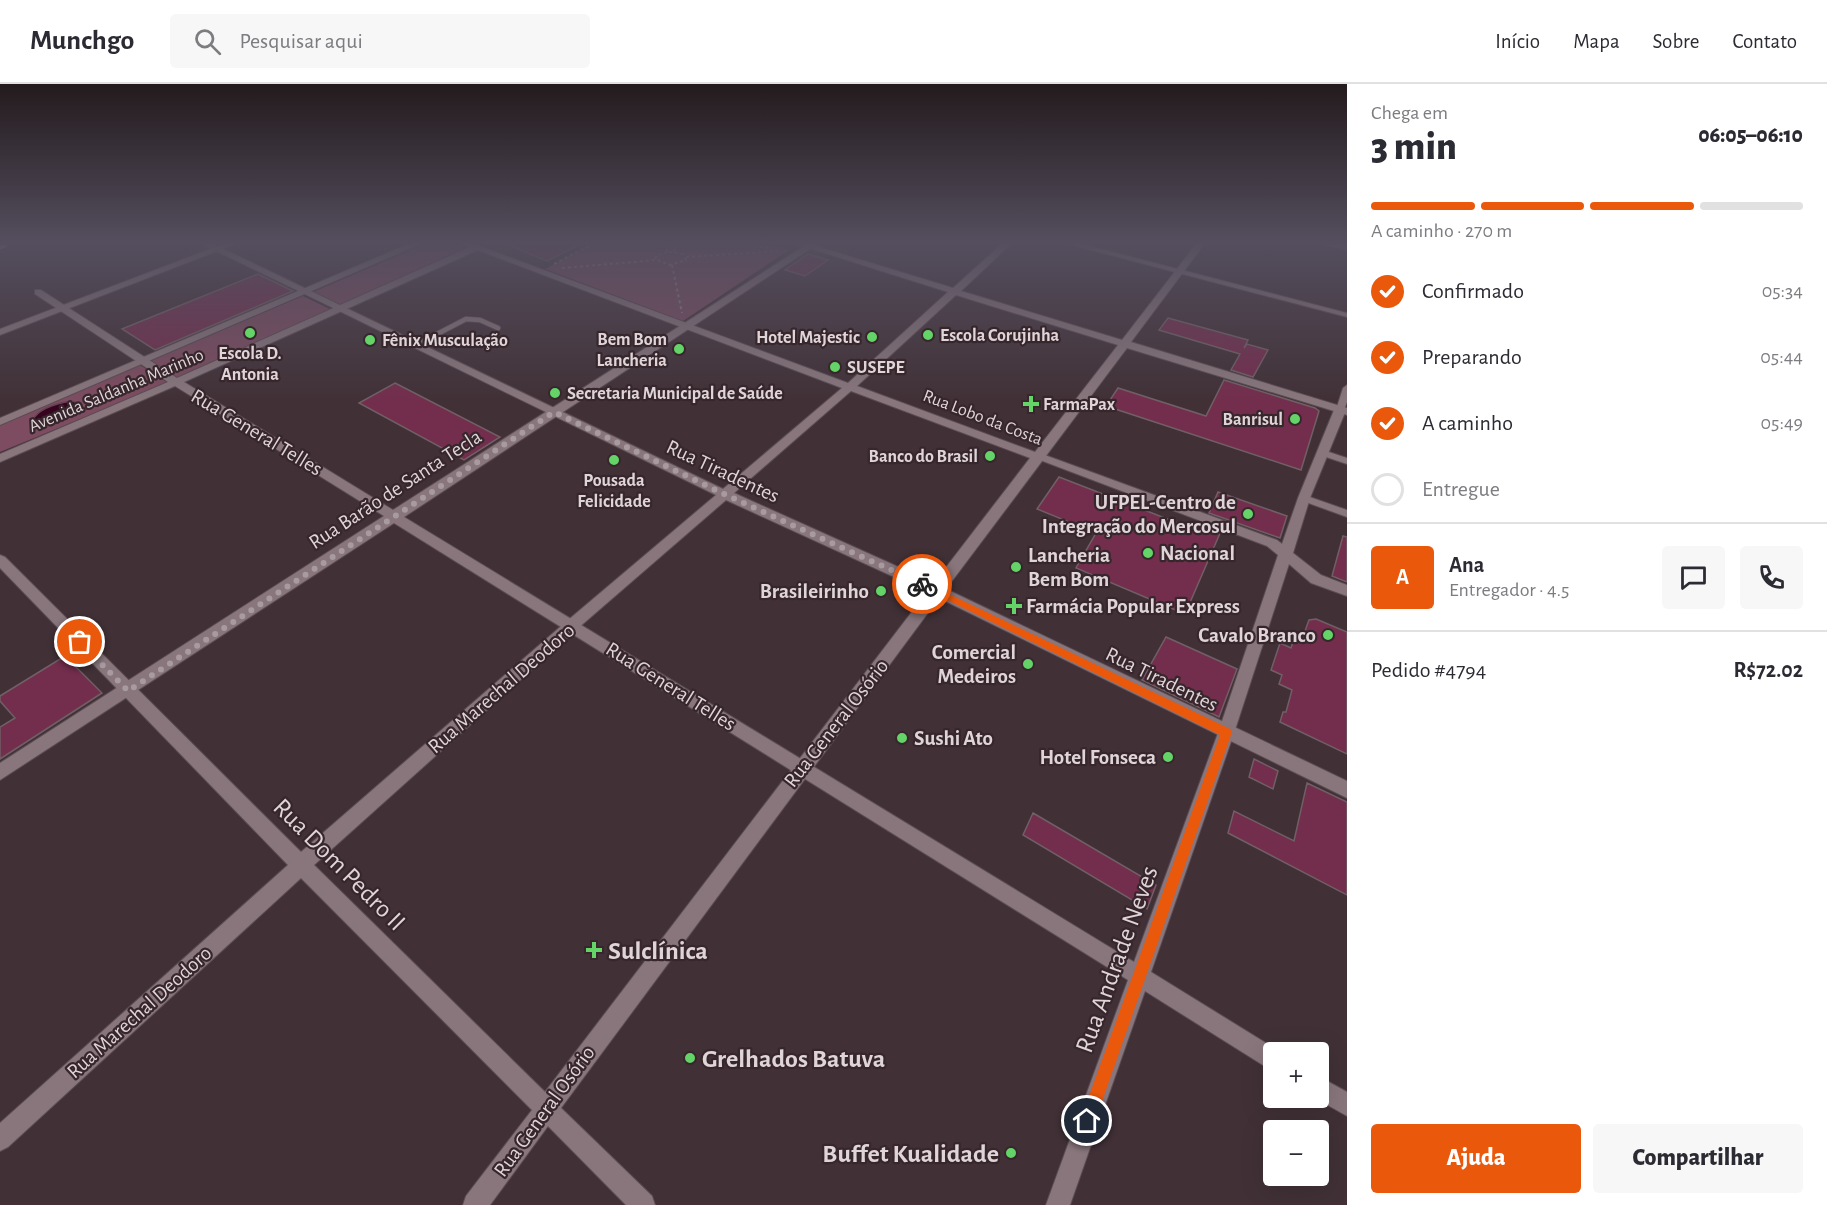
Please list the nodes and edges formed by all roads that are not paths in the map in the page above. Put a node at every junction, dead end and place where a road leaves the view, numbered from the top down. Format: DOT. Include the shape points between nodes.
graph roads {
  1 [pos="43,295"];
  2 [pos="96,295"];
  3 [pos="297,295"];
  4 [pos="312,295"];
  5 [pos="370,295"];
  6 [pos="605,295"];
  7 [pos="730,295"];
  8 [pos="949,295"];
  9 [pos="968,295"];
  10 [pos="1162,295"];
  11 [pos="1270,295"];
  12 [pos="62,308"];
  13 [pos="340,309"];
  14 [pos="1346,315"];
  15 [pos="684,324"];
  16 [pos="498,328"];
  17 [pos="0,332"];
  18 [pos="1124,343"];
  19 [pos="416,345"];
  20 [pos="142,361"];
  21 [pos="176,382"];
  22 [pos="850,387"];
  23 [pos="1347,388"];
  24 [pos="1344,411"];
  25 [pos="554,412"];
  26 [pos="0,422"];
  27 [pos="1323,453"];
  28 [pos="1038,457"];
  29 [pos="0,458"];
  30 [pos="1347,461"];
  31 [pos="724,494"];
  32 [pos="1304,498"];
  33 [pos="1347,513"];
  34 [pos="395,516"];
  35 [pos="1285,554"];
  36 [pos="0,560"];
  37 [pos="938,591"];
  38 [pos="1347,591"];
  39 [pos="572,625"];
  40 [pos="128,691"];
  41 [pos="1226,732"];
  42 [pos="802,766"];
  43 [pos="0,772"];
  44 [pos="1347,790"];
  45 [pos="301,865"];
  46 [pos="1139,975"];
  47 [pos="1263,1052"];
  48 [pos="1329,1094"];
  49 [pos="1347,1105"];
  50 [pos="545,1109"];
  51 [pos="0,1139"];
  52 [pos="475,1205"];
  53 [pos="643,1205"];
  54 [pos="1058,1205"];
  1 -- 12 [label="street, Rua General Telles"];
  2 -- 12 [label="street"];
  3 -- 20 [label="street, Avenida Saldanha Marinho"];
  4 -- 13 [label="street, Rua Tiradentes"];
  5 -- 13 [label="street, Avenida Saldanha Marinho"];
  6 -- 15 [label="street, Rua Lobo da Costa"];
  7 -- 15 [label="street, Rua Barão de Santa Tecla"];
  8 -- 22 [label="street, Rua Marechal Deodoro"];
  9 -- 18 [label="street"];
  10 -- 18 [label="street, Rua General Osório"];
  11 -- 14 [label="street"];
  12 -- 17 [label="street"];
  12 -- 20 [label="street, Rua General Telles"];
  13 -- 19 [label="street, Rua Tiradentes"];
  13 -- 21 [label="street, Avenida Saldanha Marinho"];
  15 -- 22 [label="street, Rua Lobo da Costa"];
  15 -- 25 [label="street, Rua Barão de Santa Tecla"];
  16 -- 19 [label="lane" via="466,319"];
  18 -- 24 [label="street"];
  18 -- 28 [label="street, Rua General Osório"];
  19 -- 25 [label="street, Rua Tiradentes"];
  20 -- 21 [label="street, Rua General Telles"];
  20 -- 26 [label="street, Avenida Saldanha Marinho"];
  21 -- 29 [label="street, Avenida Saldanha Marinho"];
  21 -- 34 [label="street, Rua General Telles"];
  22 -- 28 [label="street, Rua Lobo da Costa"];
  22 -- 31 [label="street, Rua Marechal Deodoro"];
  23 -- 24 [label="street"];
  24 -- 27 [label="street"];
  25 -- 31 [label="street, Rua Tiradentes"];
  25 -- 34 [label="street, Rua Barão de Santa Tecla"];
  27 -- 30 [label="street"];
  27 -- 32 [label="street"];
  28 -- 35 [label="street, Rua Lobo da Costa" via="1272,543"];
  28 -- 37 [label="street, Rua General Osório"];
  31 -- 37 [label="street, Rua Tiradentes"];
  31 -- 39 [label="street, Rua Marechal Deodoro"];
  32 -- 33 [label="street"];
  32 -- 35 [label="street"];
  34 -- 39 [label="street, Rua General Telles"];
  34 -- 40 [label="street, Rua Barão de Santa Tecla"];
  35 -- 38 [label="street, Rua Lobo da Costa" via="1316,579"];
  35 -- 41 [label="street, Rua Andrade Neves"];
  36 -- 40 [label="street, Rua Dom Pedro II"];
  37 -- 41 [label="street, Rua Tiradentes"];
  37 -- 42 [label="street, Rua General Osório"];
  39 -- 42 [label="street, Rua General Telles"];
  39 -- 45 [label="street, Rua Marechal Deodoro"];
  40 -- 43 [label="street, Rua Barão de Santa Tecla"];
  40 -- 45 [label="street, Rua Dom Pedro II"];
  41 -- 44 [label="street, Rua Tiradentes"];
  41 -- 46 [label="street, Rua Andrade Neves"];
  42 -- 46 [label="street, Rua General Telles"];
  42 -- 50 [label="street, Rua General Osório"];
  45 -- 50 [label="street, Rua Dom Pedro II"];
  45 -- 51 [label="street, Rua Marechal Deodoro"];
  46 -- 47 [label="street, Rua General Telles"];
  46 -- 54 [label="street, Rua Andrade Neves"];
  48 -- 49 [label="street"];
  50 -- 52 [label="street, Rua General Osório"];
  50 -- 53 [label="street, Rua Dom Pedro II"];
}
